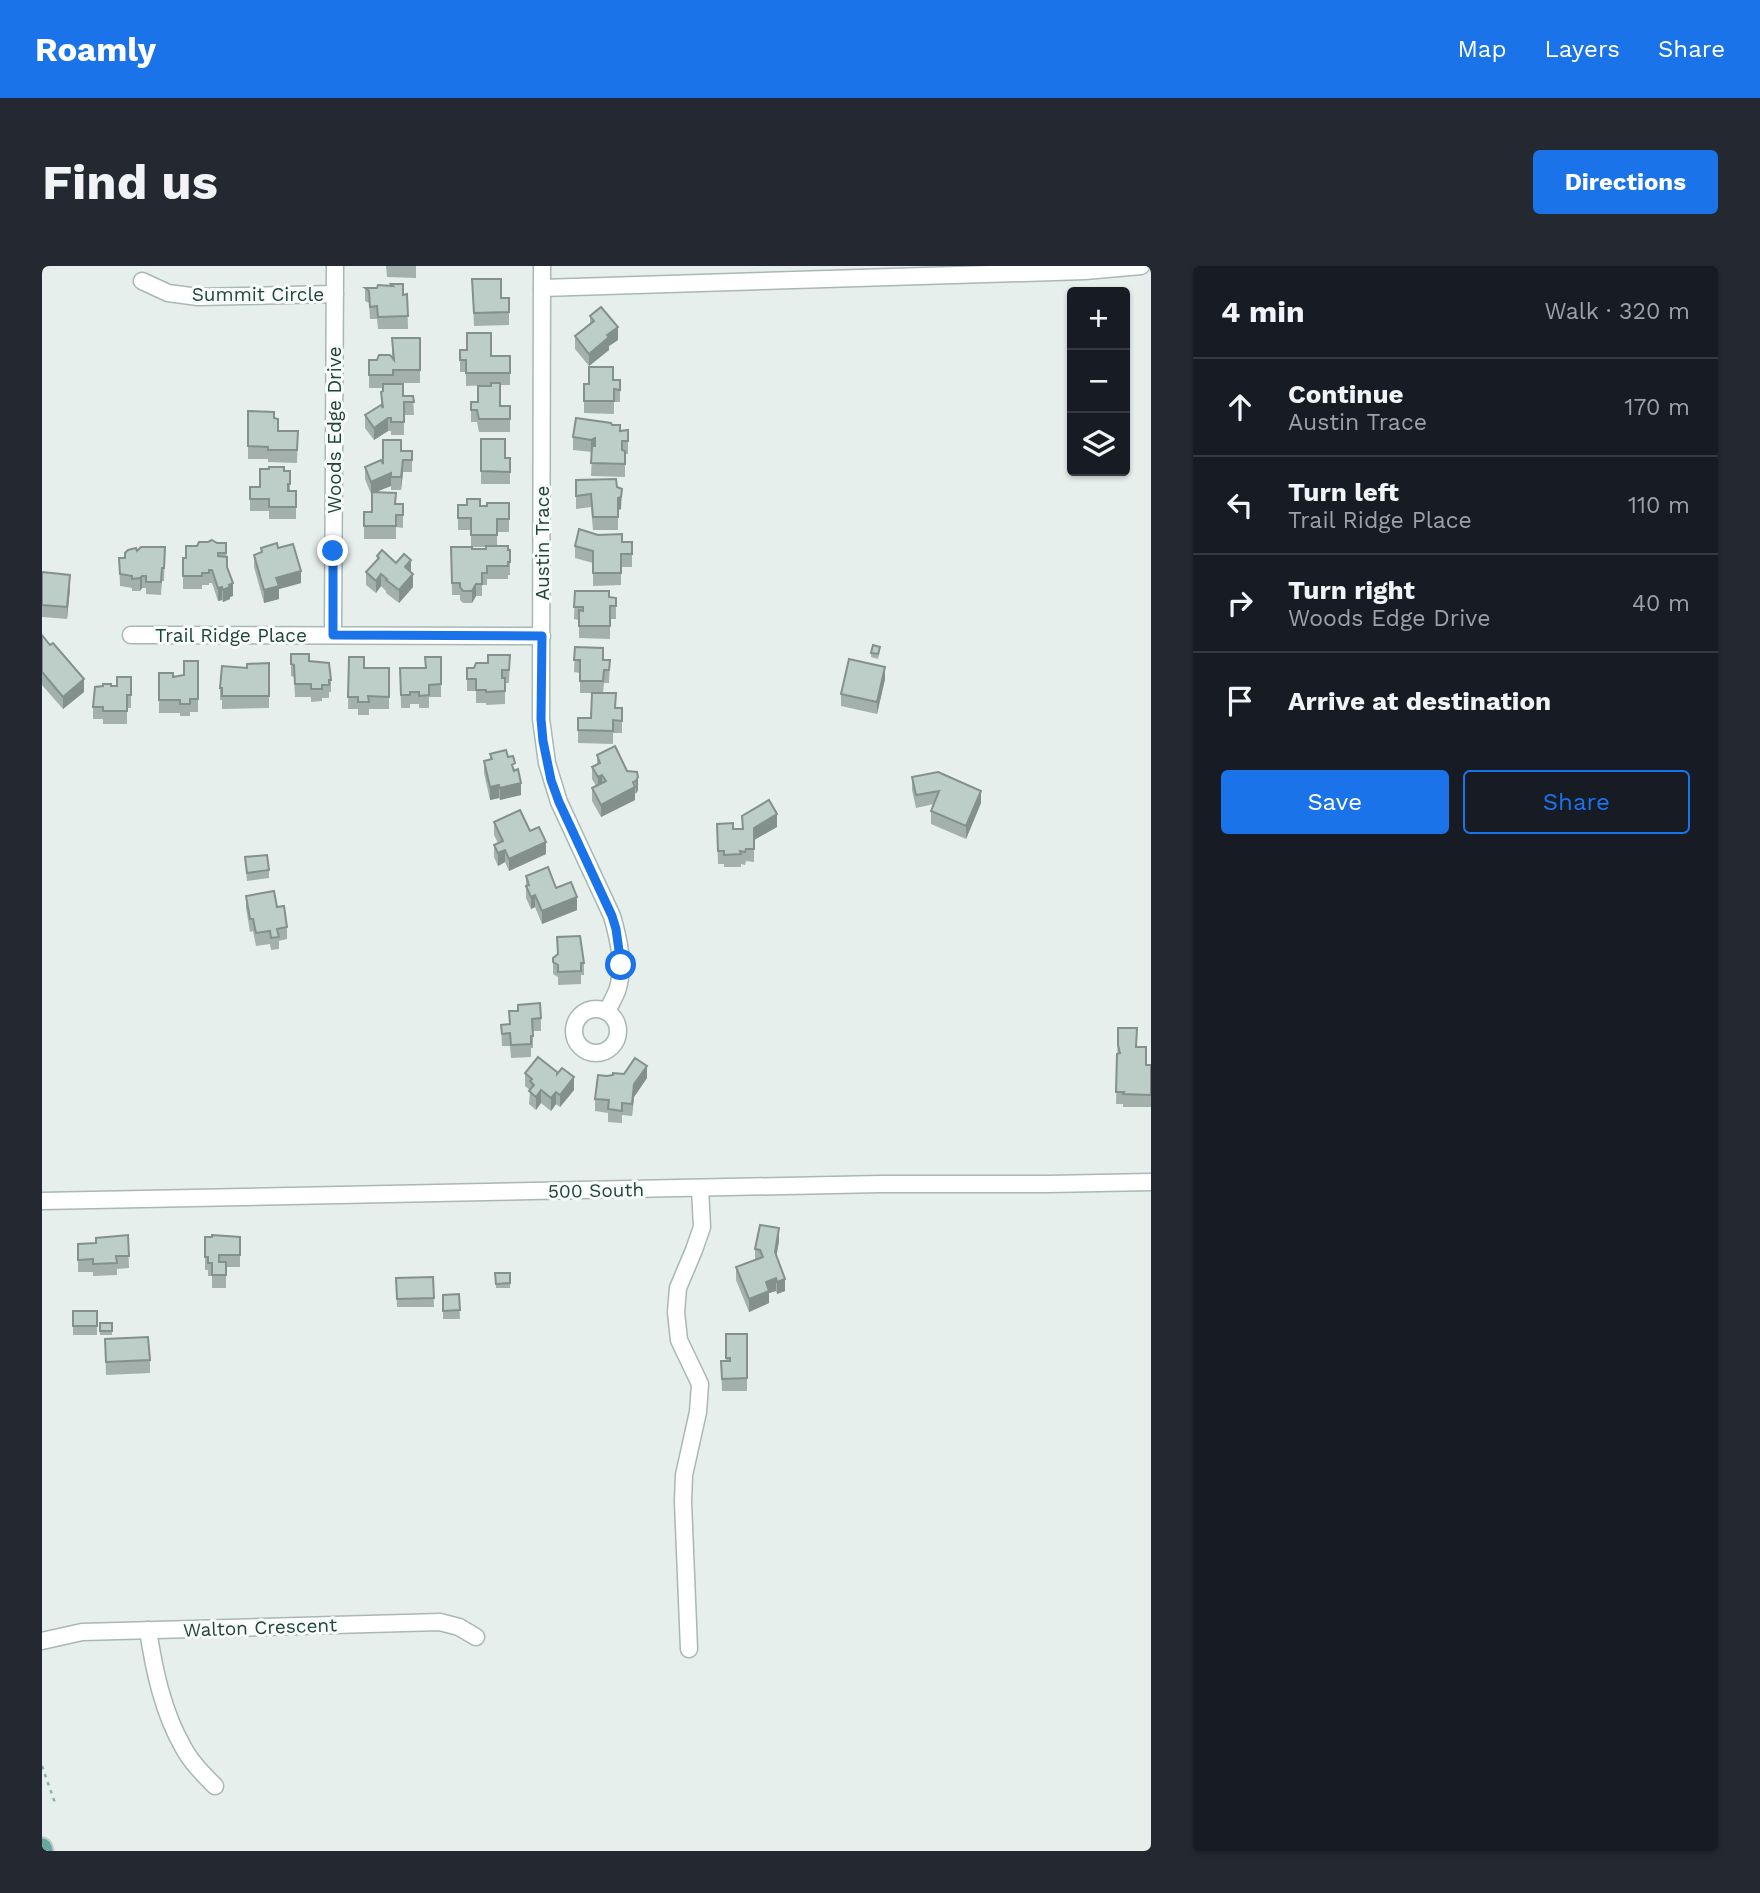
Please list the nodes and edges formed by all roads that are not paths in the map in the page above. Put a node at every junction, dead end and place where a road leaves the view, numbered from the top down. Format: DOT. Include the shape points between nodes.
graph roads {
  1 [pos="335,266"];
  2 [pos="542,266"];
  3 [pos="1141,266"];
  4 [pos="142,281"];
  5 [pos="542,288"];
  6 [pos="335,293"];
  7 [pos="131,635"];
  8 [pos="333,635"];
  9 [pos="542,636"];
  10 [pos="607,1012"];
  11 [pos="1151,1182"];
  12 [pos="700,1188"];
  13 [pos="42,1201"];
  14 [pos="148,1630"];
  15 [pos="476,1637"];
  16 [pos="42,1641"];
  17 [pos="689,1649"];
  18 [pos="215,1786"];
  1 -- 6 [label="street, Woods Edge Drive"];
  2 -- 5 [label="street, Austin Trace"];
  3 -- 5 [label="street"];
  4 -- 6 [label="street, Summit Circle" via="169,293 198,297"];
  5 -- 9 [label="street, Austin Trace"];
  6 -- 8 [label="street, Woods Edge Drive"];
  7 -- 8 [label="street, Trail Ridge Place"];
  8 -- 9 [label="street, Trail Ridge Place"];
  9 -- 10 [label="street, Austin Trace" via="541,719 551,780 618,939 620,976"];
  11 -- 12 [label="street, 500 South"];
  12 -- 13 [label="street, 500 South"];
  12 -- 17 [label="street" via="702,1227 678,1288 676,1312 679,1340 700,1384 684,1475"];
  14 -- 15 [label="street, Walton Crescent" via="440,1622"];
  14 -- 16 [label="street, Walton Crescent" via="82,1632"];
  14 -- 18 [label="street" via="165,1705 183,1748"];
}
